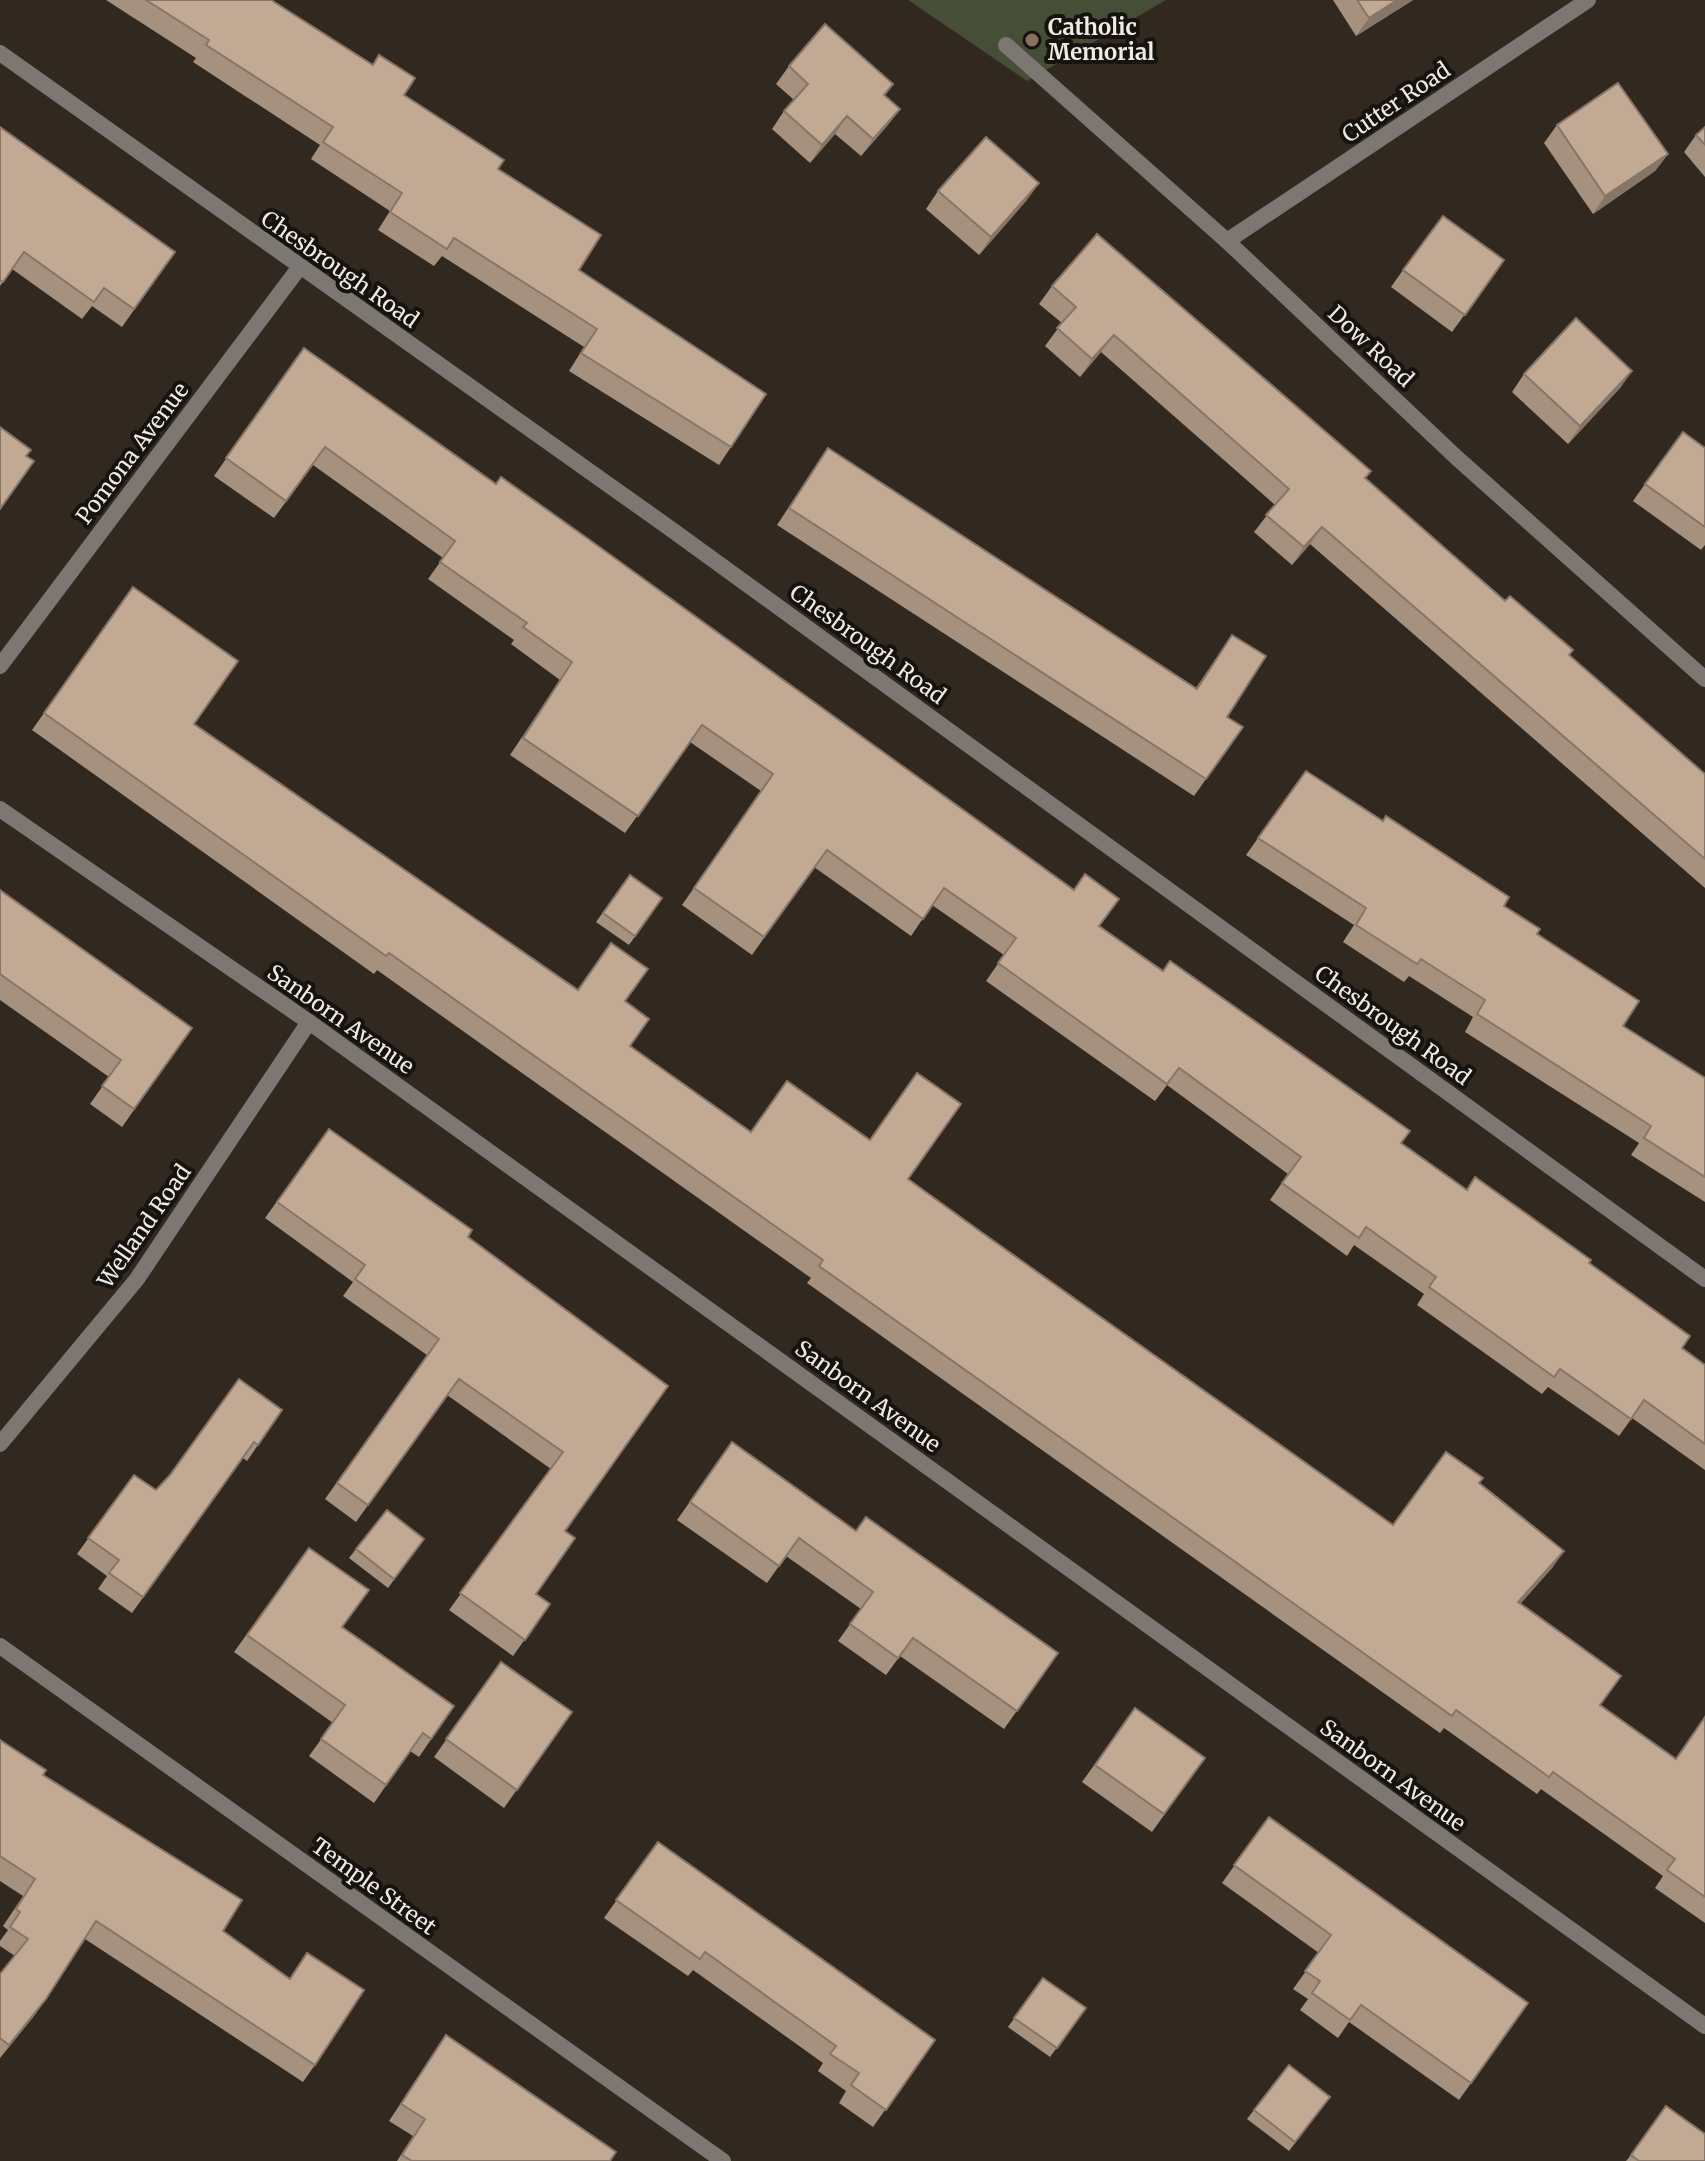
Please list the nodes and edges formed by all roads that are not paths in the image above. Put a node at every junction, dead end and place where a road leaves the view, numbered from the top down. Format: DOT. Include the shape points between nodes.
graph roads {
  1 [pos="1588,0"];
  2 [pos="1006,45"];
  3 [pos="0,53"];
  4 [pos="1227,241"];
  5 [pos="299,268"];
  6 [pos="0,666"];
  7 [pos="1705,679"];
  8 [pos="0,809"];
  9 [pos="309,1022"];
  10 [pos="1705,1279"];
  11 [pos="0,1444"];
  12 [pos="0,1646"];
  13 [pos="1705,2026"];
  14 [pos="723,2161"];
  1 -- 4 [label="street, Cutter Road"];
  2 -- 4 [label="street, Dow Road"];
  3 -- 5 [label="street, Chesbrough Road"];
  4 -- 7 [label="street, Dow Road" via="1457,458"];
  5 -- 6 [label="street, Pomona Avenue"];
  5 -- 10 [label="street, Chesbrough Road" via="693,545"];
  8 -- 9 [label="street, Sanborn Avenue"];
  9 -- 11 [label="street, Welland Road" via="137,1279"];
  9 -- 13 [label="street, Sanborn Avenue"];
  12 -- 14 [label="street, Temple Street"];
}
